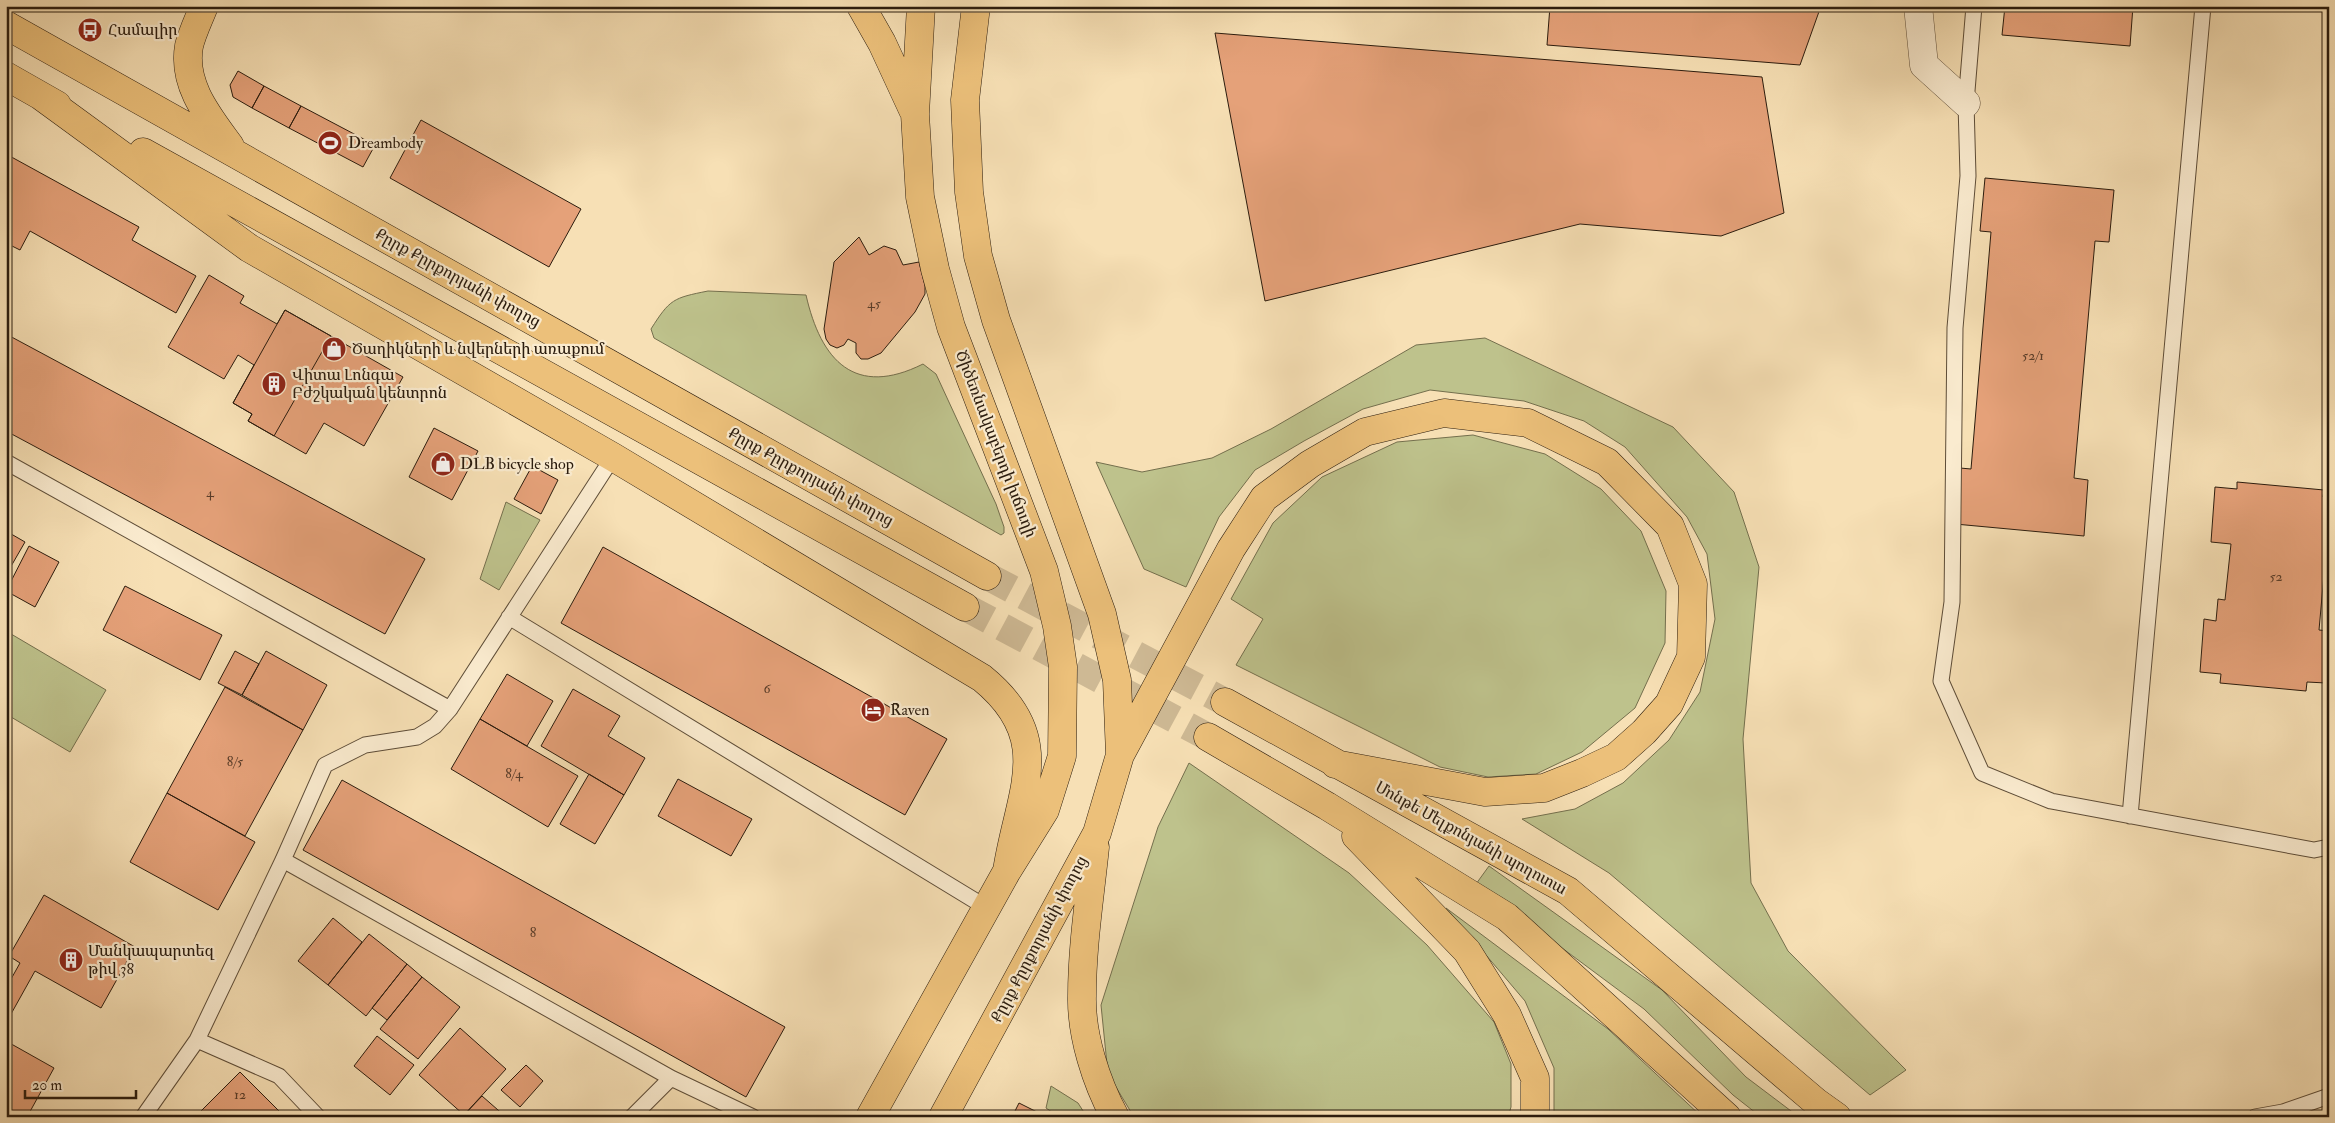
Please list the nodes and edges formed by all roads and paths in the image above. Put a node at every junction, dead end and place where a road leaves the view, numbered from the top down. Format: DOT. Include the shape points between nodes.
graph roads {
  1 [pos="204,6"];
  2 [pos="861,6"];
  3 [pos="921,6"];
  4 [pos="976,6"];
  5 [pos="1918,6"];
  6 [pos="1974,6"];
  7 [pos="2203,6"];
  8 [pos="6,25"];
  9 [pos="6,76"];
  10 [pos="41,96"];
  11 [pos="1966,103"];
  12 [pos="915,114"];
  13 [pos="236,154"];
  14 [pos="613,457"];
  15 [pos="6,462"];
  16 [pos="987,576"];
  17 [pos="965,608"];
  18 [pos="510,617"];
  19 [pos="1225,702"];
  20 [pos="450,709"];
  21 [pos="1208,738"];
  22 [pos="1120,756"];
  23 [pos="1335,764"];
  24 [pos="1327,806"];
  25 [pos="2130,816"];
  26 [pos="1097,833"];
  27 [pos="2329,847"];
  28 [pos="283,860"];
  29 [pos="1007,871"];
  30 [pos="987,908"];
  31 [pos="197,1040"];
  32 [pos="671,1078"];
  33 [pos="2329,1096"];
  34 [pos="143,1117"];
  35 [pos="318,1117"];
  36 [pos="632,1117"];
  37 [pos="753,1117"];
  38 [pos="870,1117"];
  39 [pos="943,1117"];
  40 [pos="1115,1117"];
  41 [pos="1535,1117"];
  42 [pos="1726,1117"];
  43 [pos="1837,1117"];
  44 [pos="2255,1117"];
  1 -- 13 [label="main road" via="190,44 189,69 201,105"];
  2 -- 12 [label="main road"];
  3 -- 12 [label="main road, Ծիծեռնակաբերդի խճուղի"];
  4 -- 22 [label="main road" via="965,100 969,192 978,256 996,320 1102,614 1117,680"];
  5 -- 11 [label="street" via="1924,65"];
  6 -- 11 [label="lane"];
  7 -- 25 [label="lane"];
  8 -- 13 [label="main road, Քըրք Քըրքորյանի փողոց"];
  9 -- 10 [label="main road"];
  10 -- 14 [label="main road" via="249,248"];
  10 -- 17 [label="main road"];
  11 -- 25 [label="lane" via="1968,176 1955,328 1952,602 1941,681 1982,773 2051,801"];
  12 -- 29 [label="main road, Ծիծեռնակաբերդի խճուղի" via="920,197 950,327 1044,571 1062,659 1062,756 1045,810"];
  13 -- 16 [label="main road, Քըրք Քըրքորյանի փողոց"];
  14 -- 18 [label="lane"];
  14 -- 29 [label="main road" via="982,678 999,692 1012,707 1027,742 1026,789 1012,837"];
  15 -- 20 [label="lane"];
  18 -- 20 [label="lane"];
  18 -- 30 [label="lane"];
  19 -- 23 [label="main road, Մոնթե Մելքոնյանի պողոտա"];
  20 -- 28 [label="lane" via="435,726 417,737 364,746 325,765"];
  21 -- 24 [label="main road"];
  22 -- 23 [label="main road" via="1231,549 1264,498 1310,464 1365,432 1444,413 1528,423 1607,462 1670,526 1693,584 1691,657 1669,704 1616,757 1544,788 1485,792"];
  22 -- 26 [label="main road, Քըրք Քըրքորյանի փողոց"];
  23 -- 43 [label="main road, Մոնթե Մելքոնյանի պողոտա" via="1568,891"];
  24 -- 41 [label="main road" via="1467,951 1507,1015 1535,1078"];
  24 -- 42 [label="main road" via="1508,917"];
  25 -- 27 [label="lane" via="2314,850"];
  26 -- 39 [label="main road, Քըրք Քըրքորյանի փողոց"];
  26 -- 40 [label="main road" via="1082,997 1092,1058"];
  28 -- 31 [label="lane"];
  28 -- 32 [label="lane"];
  29 -- 30 [label="main road"];
  30 -- 38 [label="main road"];
  31 -- 34 [label="lane"];
  31 -- 35 [label="lane" via="279,1076"];
  32 -- 36 [label="lane"];
  32 -- 37 [label="lane"];
  33 -- 44 [label="lane" via="2283,1112"];
}
